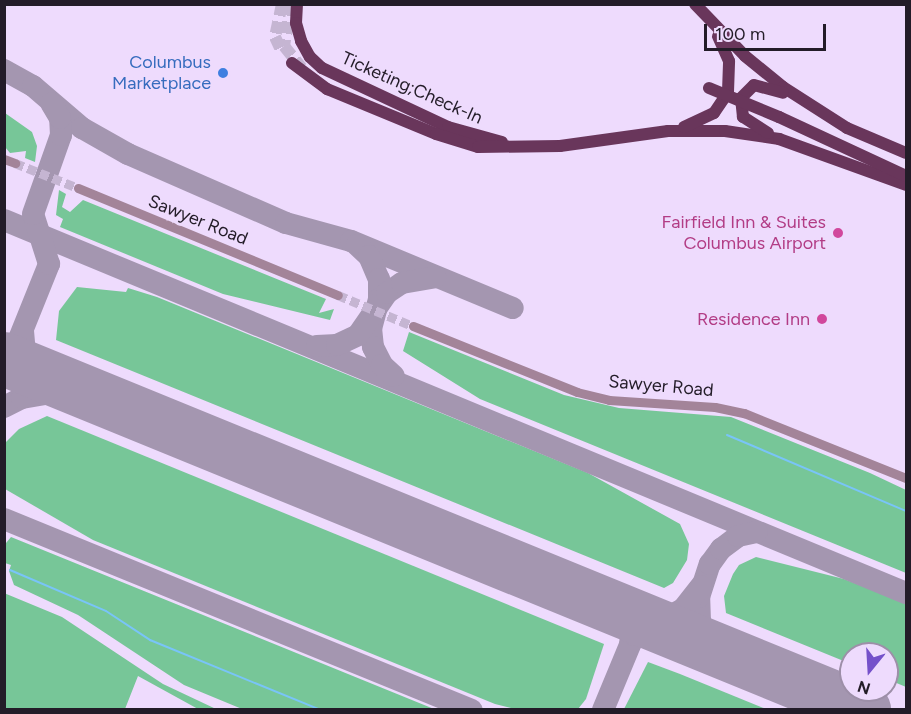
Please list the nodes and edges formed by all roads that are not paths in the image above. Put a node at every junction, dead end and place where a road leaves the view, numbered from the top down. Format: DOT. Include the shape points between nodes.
graph roads {
  1 [pos="297,4"];
  2 [pos="695,4"];
  3 [pos="709,20"];
  4 [pos="292,63"];
  5 [pos="709,88"];
  6 [pos="831,119"];
  7 [pos="668,131"];
  8 [pos="779,139"];
  9 [pos="560,146"];
  10 [pos="906,153"];
  11 [pos="4,159"];
  12 [pos="15,163"];
  13 [pos="906,176"];
  14 [pos="906,185"];
  15 [pos="78,188"];
  16 [pos="338,295"];
  17 [pos="413,326"];
  18 [pos="906,478"];
  1 -- 9 [label="main road, Ticketing;Check-In" via="296,23 301,41 322,68 448,127 508,143"];
  2 -- 3 [label="main road"];
  3 -- 6 [label="main road" via="762,71"];
  3 -- 7 [label="main road" via="728,56 728,92 710,115"];
  4 -- 9 [label="main road" via="327,89 456,141 493,148"];
  5 -- 13 [label="main road, bridge"];
  6 -- 8 [label="main road" via="777,90 750,87 740,101 743,117"];
  6 -- 10 [label="main road"];
  7 -- 8 [label="main road" via="714,130"];
  7 -- 9 [label="main road"];
  8 -- 14 [label="main road"];
  11 -- 12 [label="street"];
  15 -- 16 [label="street, Sawyer Road"];
  17 -- 18 [label="street, Sawyer Road" via="584,394 744,413"];
}
